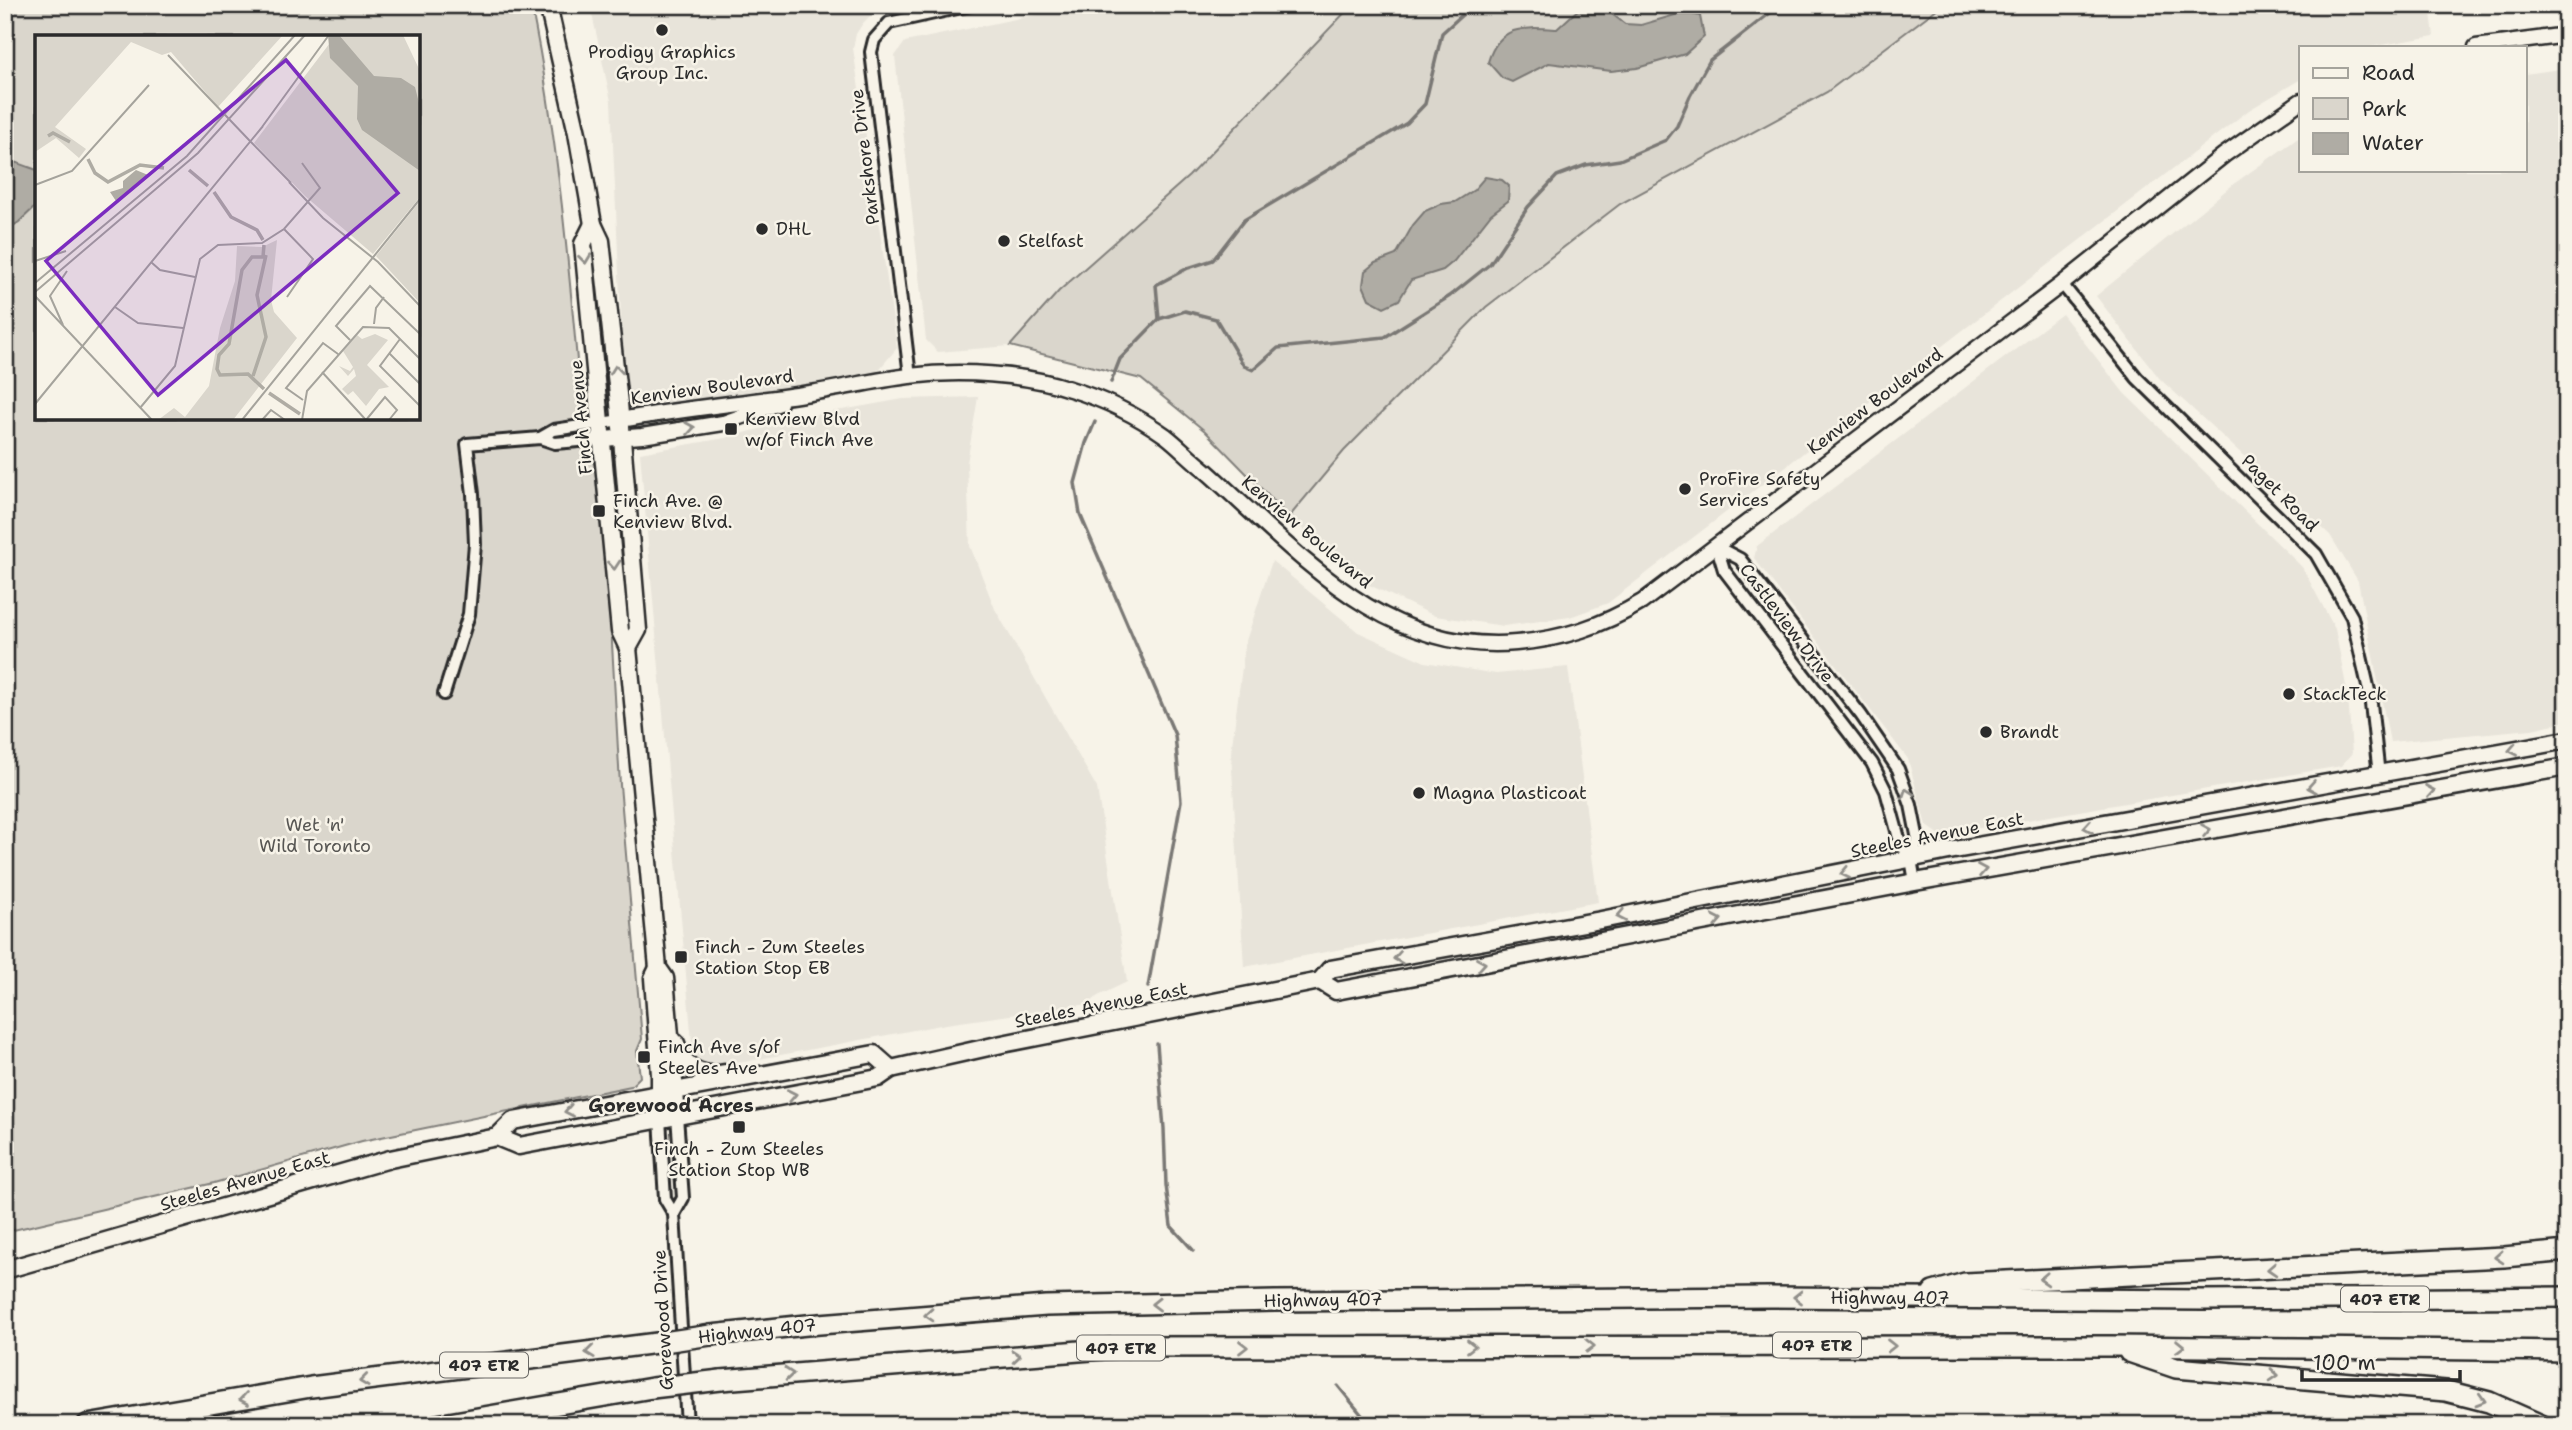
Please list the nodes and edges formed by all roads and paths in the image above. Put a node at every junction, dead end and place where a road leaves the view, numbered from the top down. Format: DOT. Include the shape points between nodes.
graph roads {
  1 [pos="548,5"];
  2 [pos="971,5"];
  3 [pos="2567,35"];
  4 [pos="2484,46"];
  5 [pos="2299,102"];
  6 [pos="593,224"];
  7 [pos="2062,284"];
  8 [pos="910,376"];
  9 [pos="808,393"];
  10 [pos="621,420"];
  11 [pos="602,431"];
  12 [pos="622,438"];
  13 [pos="1717,547"];
  14 [pos="628,648"];
  15 [pos="444,694"];
  16 [pos="1861,716"];
  17 [pos="1845,728"];
  18 [pos="2567,740"];
  19 [pos="2567,767"];
  20 [pos="2379,775"];
  21 [pos="1911,859"];
  22 [pos="1915,882"];
  23 [pos="662,973"];
  24 [pos="1320,981"];
  25 [pos="891,1069"];
  26 [pos="765,1074"];
  27 [pos="668,1092"];
  28 [pos="668,1118"];
  29 [pos="497,1137"];
  30 [pos="674,1214"];
  31 [pos="2567,1251"];
  32 [pos="5,1270"];
  33 [pos="2567,1297"];
  34 [pos="1915,1298"];
  35 [pos="2112,1346"];
  36 [pos="2567,1351"];
  37 [pos="87,1425"];
  38 [pos="437,1425"];
  39 [pos="687,1425"];
  40 [pos="2541,1425"];
  1 -- 6 [label="main road, Finch Avenue"];
  2 -- 8 [label="street, Parkshore Drive" via="889,23 876,37 871,52"];
  3 -- 4 [label="street"];
  5 -- 7 [label="street, Kenview Boulevard" via="2224,155"];
  10 -- 6 [label="main road, Finch Avenue, one-way" via="601,241"];
  6 -- 11 [label="main road, Finch Avenue, one-way" via="583,244"];
  7 -- 13 [label="street, Kenview Boulevard"];
  7 -- 20 [label="street, Paget Road" via="2137,378 2316,554 2352,617 2370,695"];
  8 -- 9 [label="street, Kenview Boulevard"];
  8 -- 13 [label="street, Kenview Boulevard" via="1026,378 1117,408 1165,436 1342,591 1401,626 1436,638 1477,645 1507,644 1588,630 1642,602"];
  9 -- 10 [label="street, Kenview Boulevard"];
  12 -- 9 [label="street, Kenview Boulevard, one-way" via="723,423"];
  10 -- 11 [label="street"];
  10 -- 12 [label="main road, Finch Avenue"];
  11 -- 12 [label="street, Kenview Boulevard"];
  11 -- 14 [label="main road, Finch Avenue, one-way" via="620,631"];
  11 -- 15 [label="street" via="554,430 540,438 467,444 475,532 469,614"];
  12 -- 14 [label="main road, Finch Avenue" via="638,630"];
  13 -- 16 [label="street, Castleview Drive" via="1740,559"];
  13 -- 17 [label="street, Castleview Drive" via="1724,570"];
  14 -- 23 [label="main road, Finch Avenue"];
  16 -- 17 [label="street"];
  21 -- 16 [label="street, Castleview Drive, one-way" via="1918,840 1911,805 1898,769"];
  17 -- 21 [label="street, Castleview Drive" via="1872,763 1886,791 1900,842"];
  18 -- 20 [label="main road, Steeles Avenue East, one-way"];
  22 -- 19 [label="main road, Steeles Avenue East, one-way"];
  20 -- 21 [label="main road, Steeles Avenue East, one-way"];
  21 -- 22 [label="street, Castleview Drive"];
  21 -- 24 [label="main road, Steeles Avenue East, one-way" via="1330,969"];
  24 -- 22 [label="main road, Steeles Avenue East, one-way" via="1336,991"];
  23 -- 26 [label="main road" via="670,986 678,1052 687,1064 709,1075 747,1069"];
  23 -- 27 [label="main road, Finch Avenue"];
  24 -- 25 [label="main road, Steeles Avenue East"];
  25 -- 26 [label="main road, Steeles Avenue East" via="874,1054"];
  28 -- 25 [label="main road, Steeles Avenue East, one-way" via="878,1078"];
  26 -- 27 [label="main road, Steeles Avenue East"];
  27 -- 28 [label="main road, Finch Avenue"];
  27 -- 29 [label="main road, Steeles Avenue East, one-way" via="513,1122"];
  28 -- 29 [label="main road, Steeles Avenue East" via="519,1146"];
  28 -- 30 [label="street, Gorewood Drive" via="665,1199"];
  28 -- 30 [label="street, Gorewood Drive" via="683,1198"];
  29 -- 32 [label="main road, Steeles Avenue East" via="390,1158"];
  30 -- 39 [label="street, Gorewood Drive"];
  31 -- 34 [label="highway, one-way" via="1965,1283"];
  33 -- 34 [label="highway, Highway 407 / 407 ETR"];
  34 -- 37 [label="highway, Highway 407 / 407 ETR, one-way, bridge" via="1469,1298 1046,1306 711,1335 311,1387"];
  35 -- 36 [label="highway, 407 ETR, one-way"];
  38 -- 35 [label="highway, 407 ETR, one-way, bridge" via="721,1380 1129,1347"];
  35 -- 40 [label="highway, one-way" via="2176,1368 2446,1391 2489,1402"];
}
